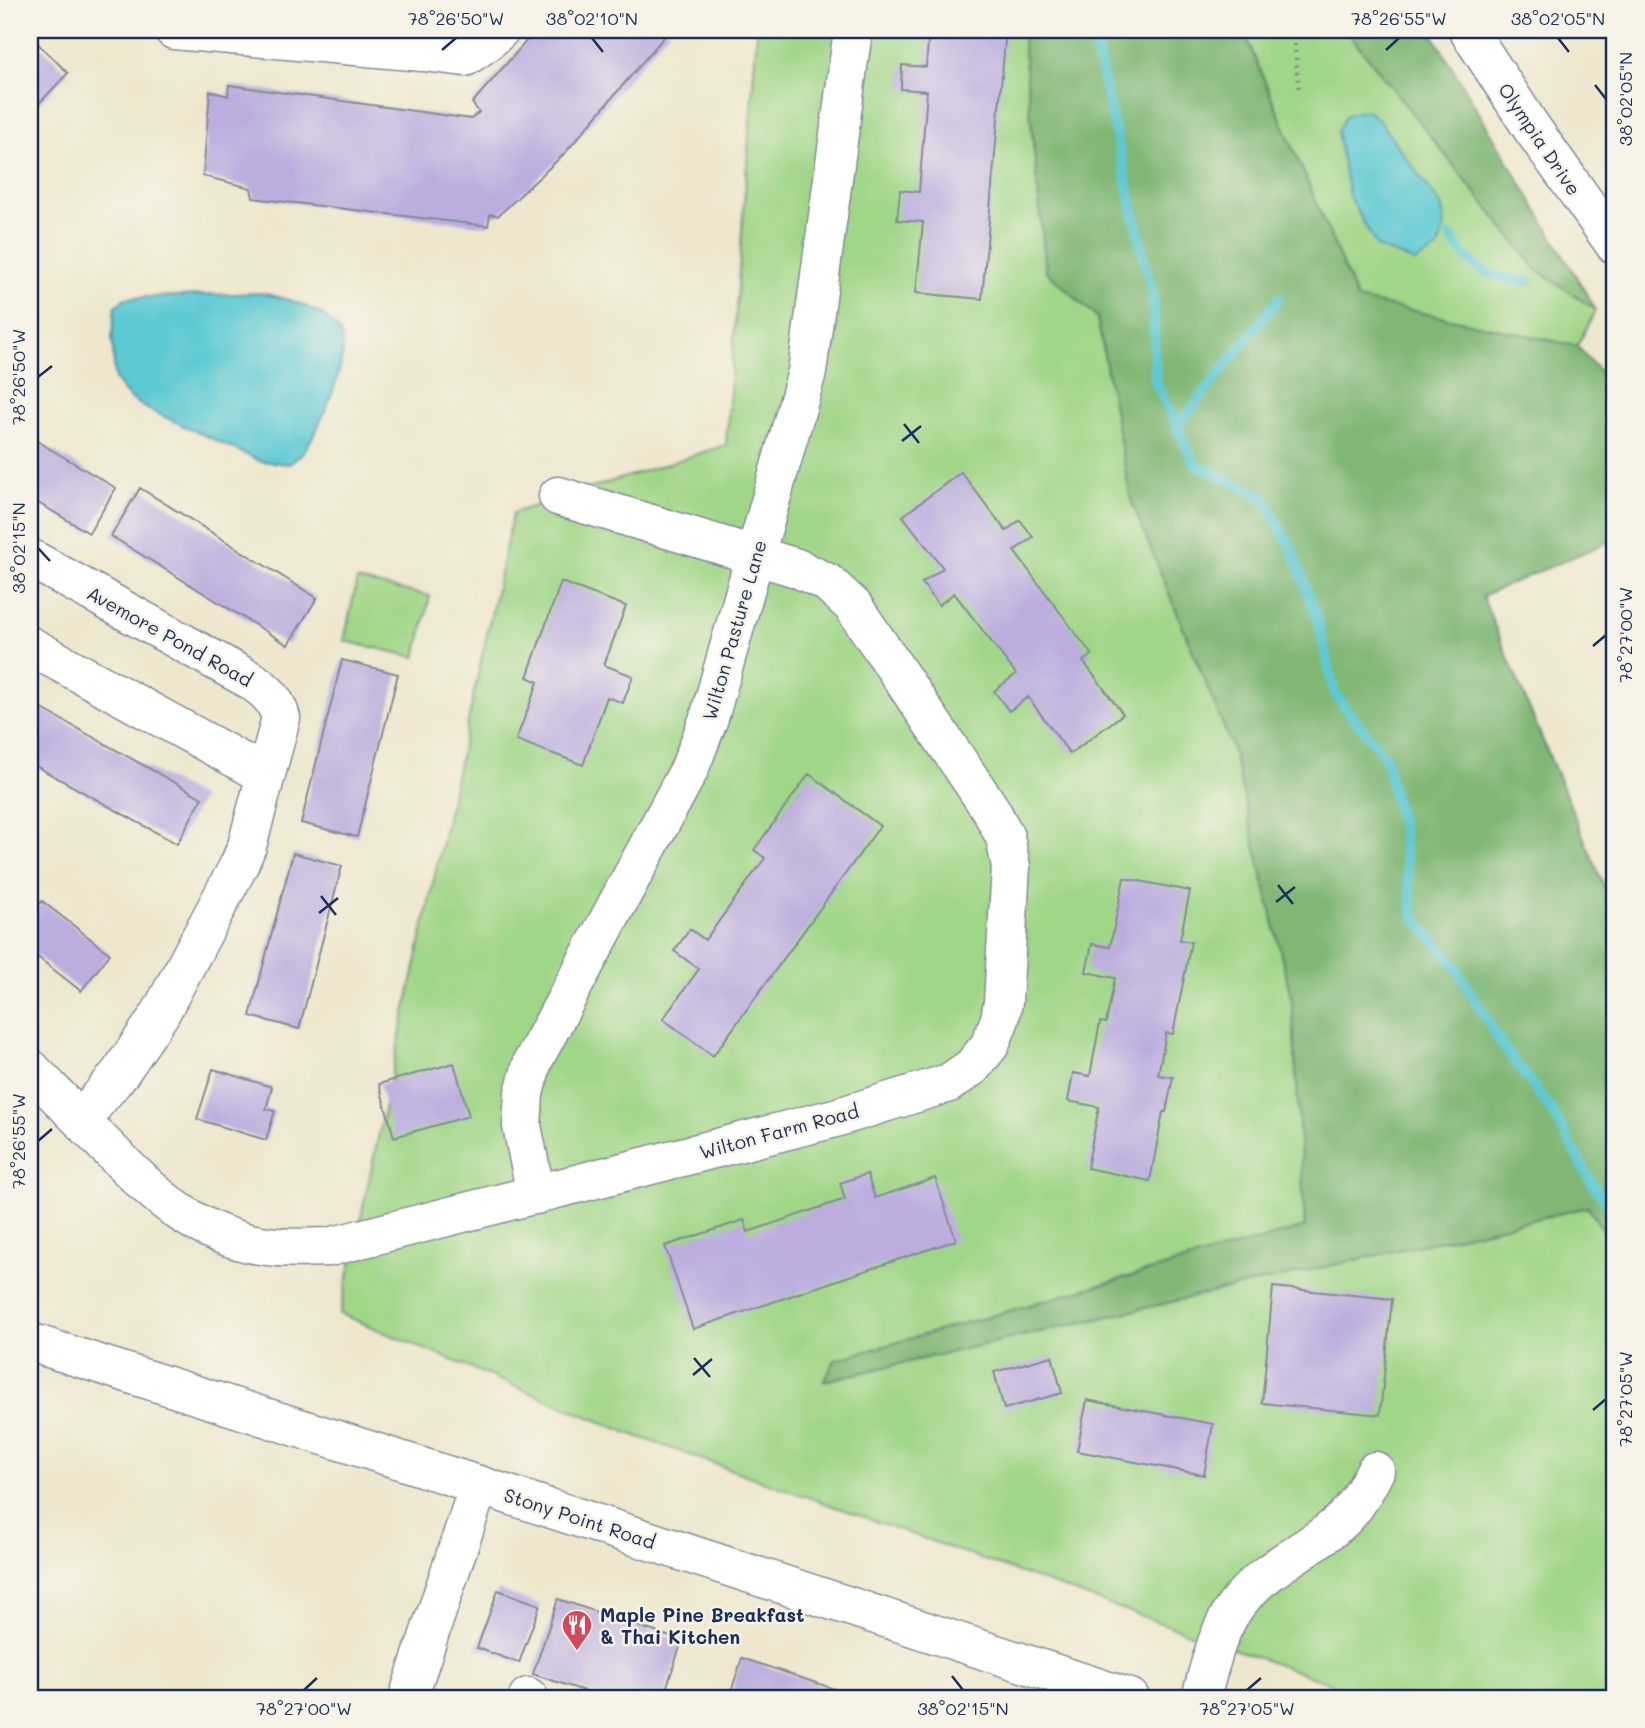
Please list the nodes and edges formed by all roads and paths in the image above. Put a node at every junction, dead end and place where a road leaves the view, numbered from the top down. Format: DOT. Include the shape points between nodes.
graph roads {
  1 [pos="174,30"];
  2 [pos="500,30"];
  3 [pos="853,30"];
  4 [pos="1293,30"];
  5 [pos="1468,30"];
  6 [pos="433,41"];
  7 [pos="1299,90"];
  8 [pos="1615,245"];
  9 [pos="558,496"];
  10 [pos="757,555"];
  11 [pos="30,558"];
  12 [pos="30,646"];
  13 [pos="266,775"];
  14 [pos="30,1068"];
  15 [pos="81,1120"];
  16 [pos="536,1195"];
  17 [pos="30,1342"];
  18 [pos="1375,1471"];
  19 [pos="479,1485"];
  20 [pos="408,1698"];
  21 [pos="1130,1698"];
  22 [pos="1201,1698"];
  1 -- 6 [label="street"];
  2 -- 6 [label="street" via="465,57"];
  3 -- 10 [label="street, Wilton Pasture Lane" via="807,372"];
  4 -- 7 [label="path"];
  5 -- 8 [label="street, Olympia Drive"];
  9 -- 10 [label="street, Wilton Farm Road"];
  10 -- 16 [label="street, Wilton Pasture Lane" via="689,771 533,1060 523,1093 522,1126"];
  10 -- 16 [label="street, Wilton Farm Road" via="828,583 853,606 991,810 1005,837 1011,867 1000,1019 990,1045 972,1067 949,1083 835,1118"];
  11 -- 13 [label="street, Avemore Pond Road" via="267,691 281,718"];
  12 -- 13 [label="street"];
  13 -- 15 [label="street, Avemore Pond Road" via="239,866 185,969 120,1073"];
  14 -- 15 [label="street, Wilton Farm Road"];
  15 -- 16 [label="street, Wilton Farm Road" via="149,1190 181,1215 248,1243 288,1249 329,1247"];
  17 -- 19 [label="street, Stony Point Road"];
  18 -- 22 [label="street" via="1340,1522 1241,1599 1225,1625"];
  19 -- 20 [label="street"];
  19 -- 21 [label="street, Stony Point Road"];
}
